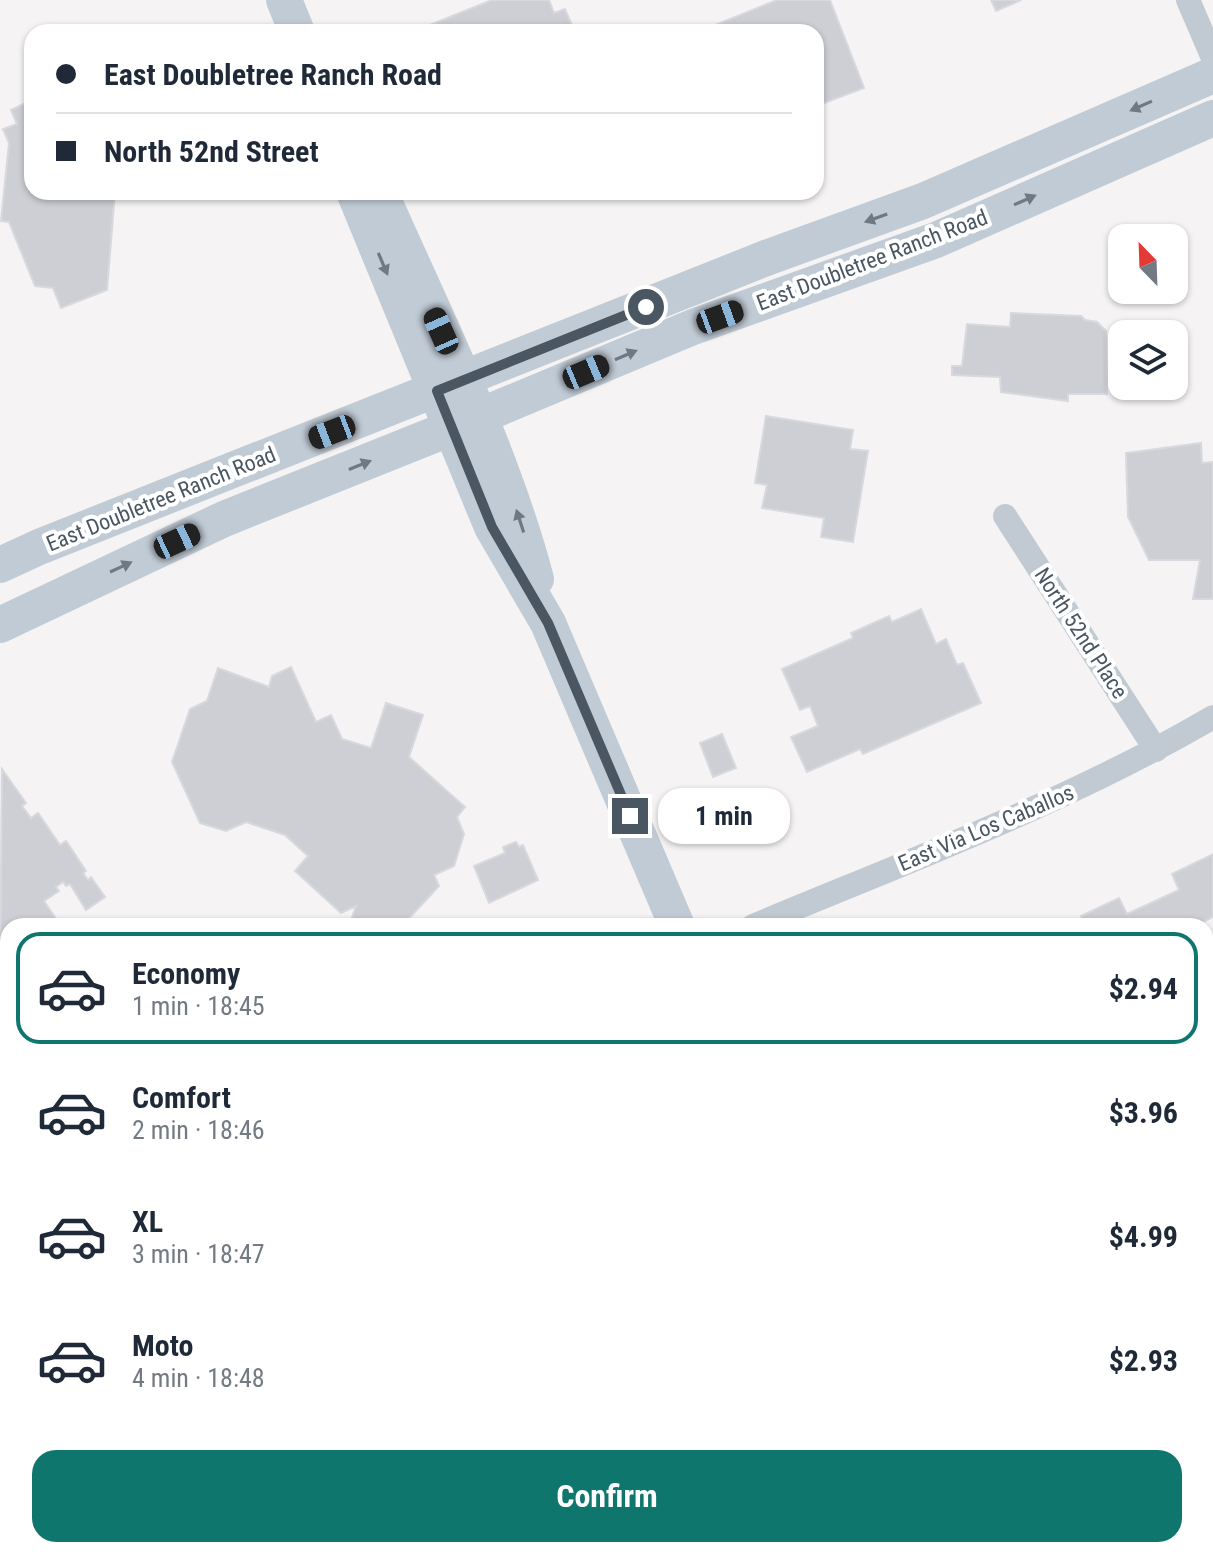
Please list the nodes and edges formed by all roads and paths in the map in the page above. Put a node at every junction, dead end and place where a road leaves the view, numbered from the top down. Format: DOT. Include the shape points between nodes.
graph roads {
  1 [pos="284,0"];
  2 [pos="1188,0"];
  3 [pos="294,24"];
  4 [pos="1213,58"];
  5 [pos="1213,75"];
  6 [pos="1213,118"];
  7 [pos="358,200"];
  8 [pos="383,200"];
  9 [pos="923,201"];
  10 [pos="936,240"];
  11 [pos="450,385"];
  12 [pos="464,423"];
  13 [pos="1005,516"];
  14 [pos="61,538"];
  15 [pos="0,565"];
  16 [pos="79,587"];
  17 [pos="0,625"];
  18 [pos="1213,717"];
  19 [pos="1156,750"];
  20 [pos="674,918"];
  21 [pos="772,918"];
  1 -- 3 [label="main road"];
  2 -- 4 [label="street"];
  5 -- 9 [label="main road, East Doubletree Ranch Road, one-way"];
  10 -- 6 [label="main road, East Doubletree Ranch Road, one-way"];
  7 -- 11 [label="main road, one-way"];
  8 -- 11 [label="main road"];
  9 -- 10 [label="main road"];
  9 -- 11 [label="main road, East Doubletree Ranch Road, one-way"];
  12 -- 10 [label="main road, East Doubletree Ranch Road, one-way" via="693,327"];
  11 -- 12 [label="main road"];
  11 -- 14 [label="main road, East Doubletree Ranch Road"];
  16 -- 12 [label="main road, East Doubletree Ranch Road, one-way" via="224,519"];
  12 -- 20 [label="main road" via="492,527 548,623"];
  13 -- 19 [label="street, North 52nd Place"];
  14 -- 15 [label="main road, East Doubletree Ranch Road"];
  14 -- 16 [label="main road"];
  16 -- 17 [label="main road, East Doubletree Ranch Road"];
  18 -- 19 [label="street, East Via Los Caballos"];
  19 -- 21 [label="street, East Via Los Caballos" via="1084,787"];
}
